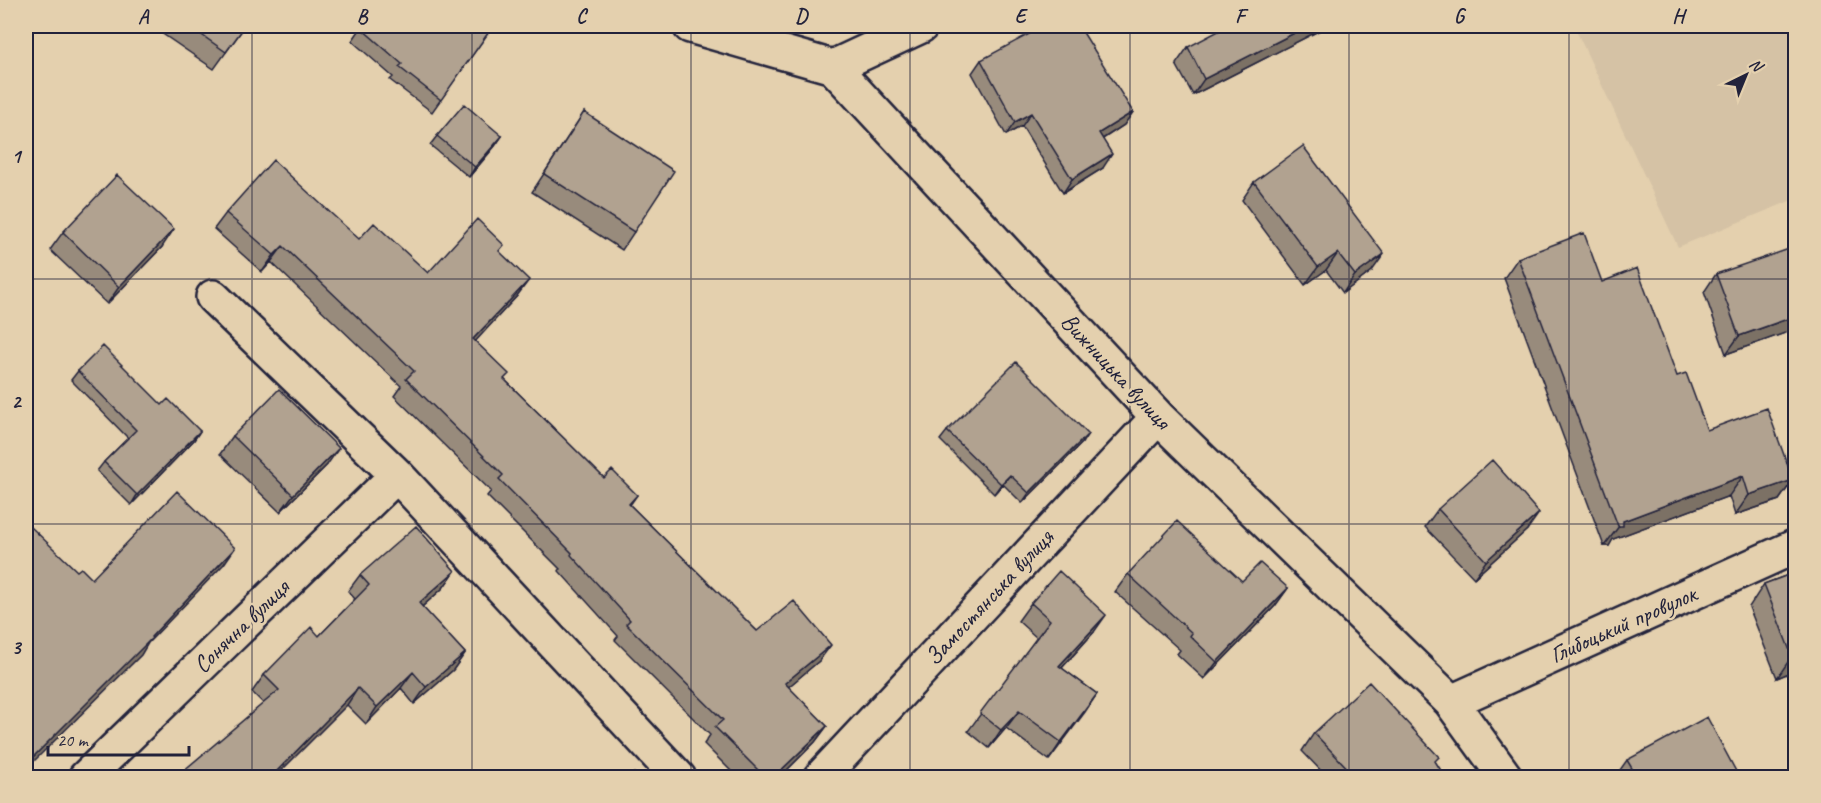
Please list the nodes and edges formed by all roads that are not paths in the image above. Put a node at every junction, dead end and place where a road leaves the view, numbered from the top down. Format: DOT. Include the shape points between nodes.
graph roads {
  1 [pos="690,26"];
  2 [pos="905,29"];
  3 [pos="833,67"];
  4 [pos="213,297"];
  5 [pos="1158,417"];
  6 [pos="397,475"];
  7 [pos="1796,546"];
  8 [pos="1451,702"];
  9 [pos="85,777"];
  10 [pos="679,777"];
  11 [pos="820,777"];
  12 [pos="1506,777"];
  1 -- 3 [label="street"];
  2 -- 3 [label="street"];
  3 -- 5 [label="street, Вижницька вулиця"];
  4 -- 6 [label="street"];
  5 -- 8 [label="street, Вижницька вулиця"];
  5 -- 11 [label="street, Замостянська вулиця"];
  6 -- 9 [label="street, Сонячна вулиця"];
  6 -- 10 [label="street"];
  7 -- 8 [label="street, Глибоцький провулок"];
  8 -- 12 [label="street, Вижницька вулиця"];
}
